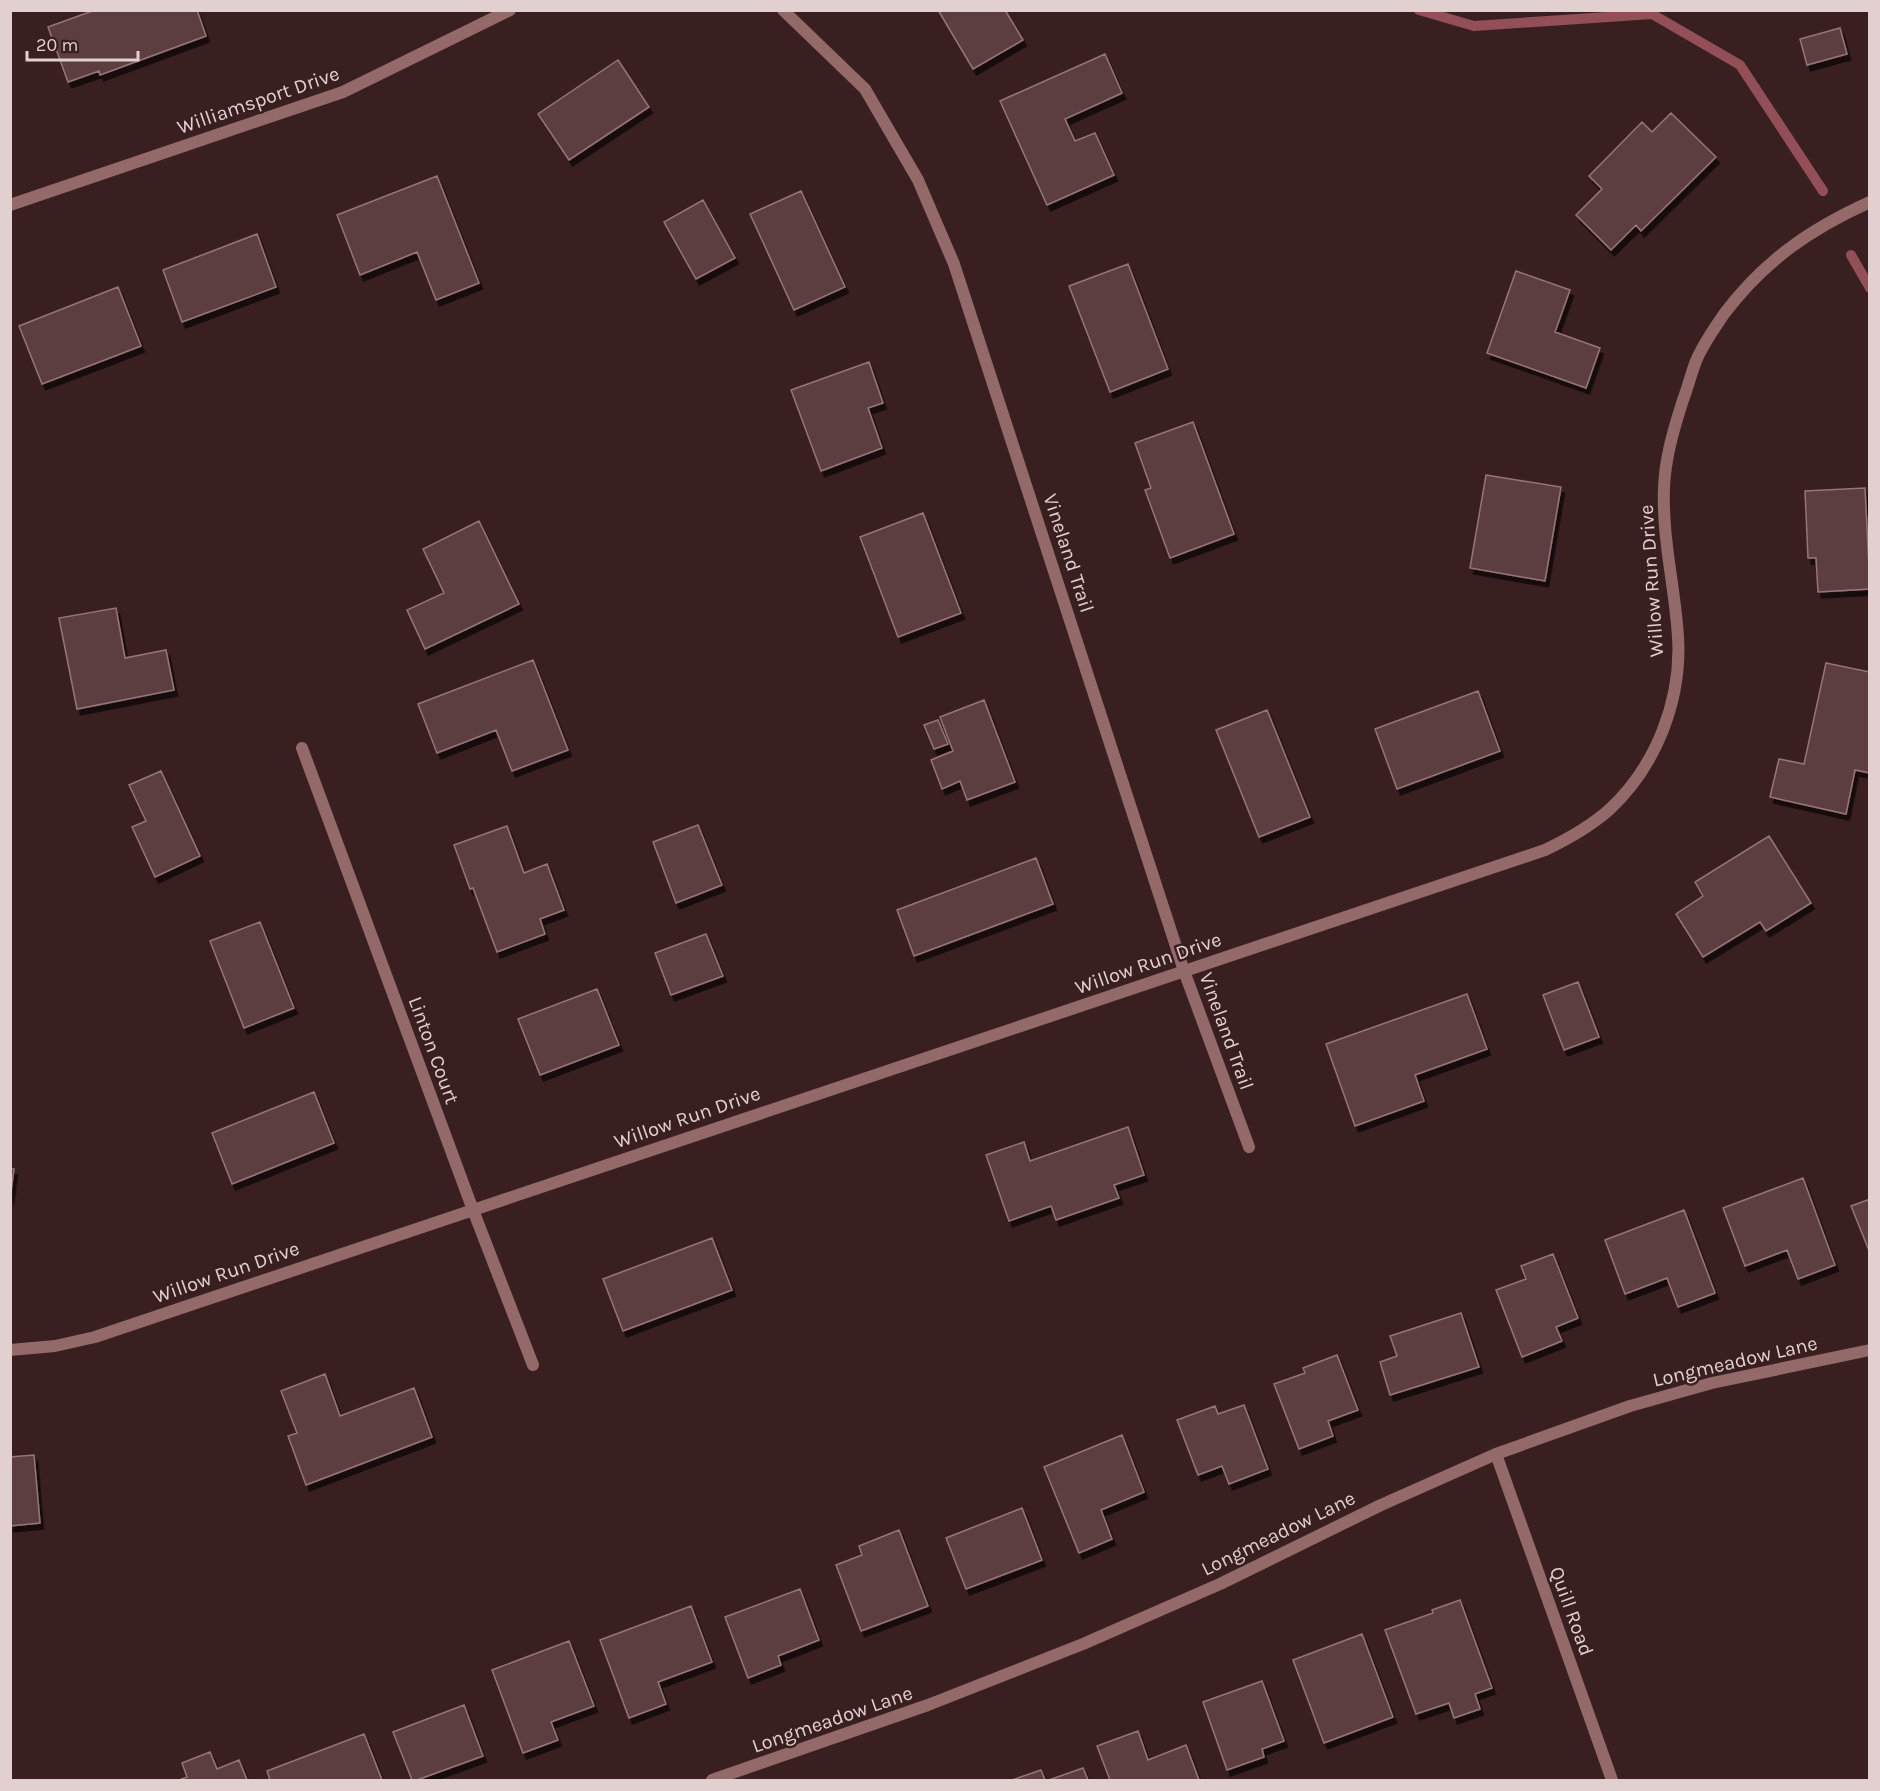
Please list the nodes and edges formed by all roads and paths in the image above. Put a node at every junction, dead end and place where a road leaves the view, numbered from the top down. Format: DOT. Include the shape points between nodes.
graph roads {
  1 [pos="510,10"];
  2 [pos="783,10"];
  3 [pos="1869,202"];
  4 [pos="10,205"];
  5 [pos="302,748"];
  6 [pos="1184,971"];
  7 [pos="1249,1147"];
  8 [pos="473,1210"];
  9 [pos="10,1350"];
  10 [pos="1869,1350"];
  11 [pos="533,1365"];
  12 [pos="1496,1454"];
  13 [pos="712,1780"];
  14 [pos="1612,1780"];
  1 -- 4 [label="street, Williamsport Drive" via="343,92"];
  2 -- 6 [label="street, Vineland Trail" via="865,89 918,180 954,264"];
  3 -- 6 [label="street, Willow Run Drive" via="1827,223 1766,266 1737,297 1697,360 1676,423 1664,488 1665,544 1678,636 1671,706 1662,735 1628,789 1590,825 1545,850"];
  5 -- 8 [label="street, Linton Court"];
  6 -- 7 [label="street, Vineland Trail"];
  6 -- 8 [label="street, Willow Run Drive"];
  8 -- 9 [label="street, Willow Run Drive" via="95,1337"];
  8 -- 11 [label="street, Linton Court"];
  10 -- 12 [label="street, Longmeadow Lane" via="1712,1383 1630,1406"];
  12 -- 13 [label="street, Longmeadow Lane" via="1083,1644 928,1706"];
  12 -- 14 [label="street, Quill Road"];
}
